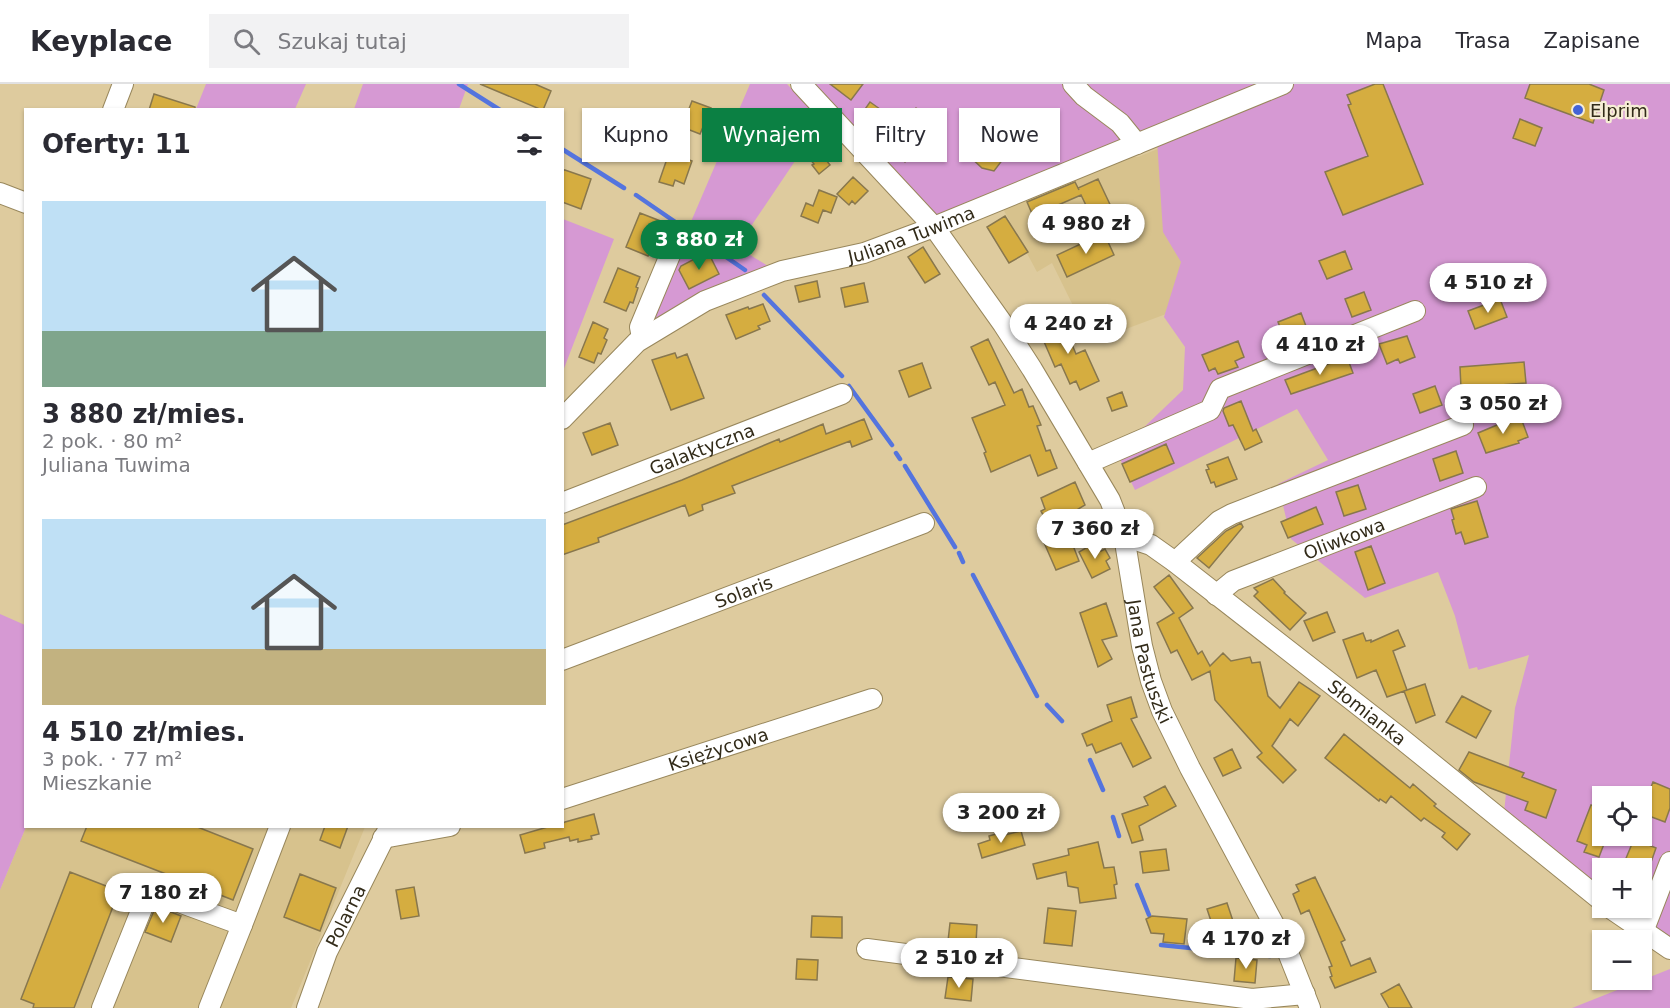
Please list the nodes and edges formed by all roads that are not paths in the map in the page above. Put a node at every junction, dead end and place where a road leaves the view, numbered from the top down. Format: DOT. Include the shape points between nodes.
graph roads {
  1 [pos="123,84"];
  2 [pos="801,84"];
  3 [pos="1073,84"];
  4 [pos="1283,84"];
  5 [pos="114,108"];
  6 [pos="1137,144"];
  7 [pos="0,193"];
  8 [pos="24,202"];
  9 [pos="934,227"];
  10 [pos="678,236"];
  11 [pos="1415,311"];
  12 [pos="642,338"];
  13 [pos="842,394"];
  14 [pos="564,416"];
  15 [pos="1463,425"];
  16 [pos="1088,463"];
  17 [pos="1476,487"];
  18 [pos="564,503"];
  19 [pos="924,523"];
  20 [pos="1124,536"];
  21 [pos="1175,562"];
  22 [pos="1216,595"];
  23 [pos="564,659"];
  24 [pos="872,699"];
  25 [pos="564,798"];
  26 [pos="279,828"];
  27 [pos="429,828"];
  28 [pos="386,832"];
  29 [pos="1670,862"];
  30 [pos="1592,893"];
  31 [pos="1624,918"];
  32 [pos="242,925"];
  33 [pos="1640,930"];
  34 [pos="1644,930"];
  35 [pos="1652,938"];
  36 [pos="867,949"];
  37 [pos="1670,949"];
  38 [pos="1308,1001"];
  39 [pos="102,1008"];
  40 [pos="209,1008"];
  41 [pos="307,1008"];
  1 -- 5 [label="street"];
  2 -- 9 [label="street, Jana Pastuszki"];
  3 -- 6 [label="street" via="1110,114"];
  4 -- 6 [label="street, Juliana Tuwima"];
  6 -- 9 [label="street, Juliana Tuwima"];
  7 -- 8 [label="street"];
  9 -- 12 [label="street, Juliana Tuwima" via="864,253 782,271 705,301"];
  9 -- 16 [label="street, Jana Pastuszki" via="1009,333"];
  10 -- 12 [label="street" via="640,327"];
  11 -- 16 [label="street" via="1220,389 1210,411"];
  12 -- 14 [label="street, Juliana Tuwima"];
  13 -- 18 [label="street, Galaktyczna"];
  15 -- 21 [label="street" via="1232,514 1219,521"];
  16 -- 20 [label="street, Jana Pastuszki" via="1110,500"];
  17 -- 22 [label="street, Oliwkowa" via="1233,581"];
  19 -- 23 [label="street, Solaris"];
  20 -- 21 [label="street, Słomianka" via="1151,545"];
  20 -- 38 [label="street, Jana Pastuszki" via="1142,646 1162,711 1285,945"];
  21 -- 22 [label="street, Słomianka"];
  22 -- 30 [label="street, Słomianka"];
  24 -- 25 [label="street, Księżycowa"];
  26 -- 32 [label="street"];
  27 -- 28 [label="street"];
  28 -- 41 [label="street, Polarna" via="327,952"];
  29 -- 34 [label="street"];
  31 -- 33 [label="street"];
  32 -- 39 [label="street" via="149,891"];
  32 -- 40 [label="street"];
  35 -- 37 [label="street"];
  36 -- 38 [label="street" via="1251,999"];
}
